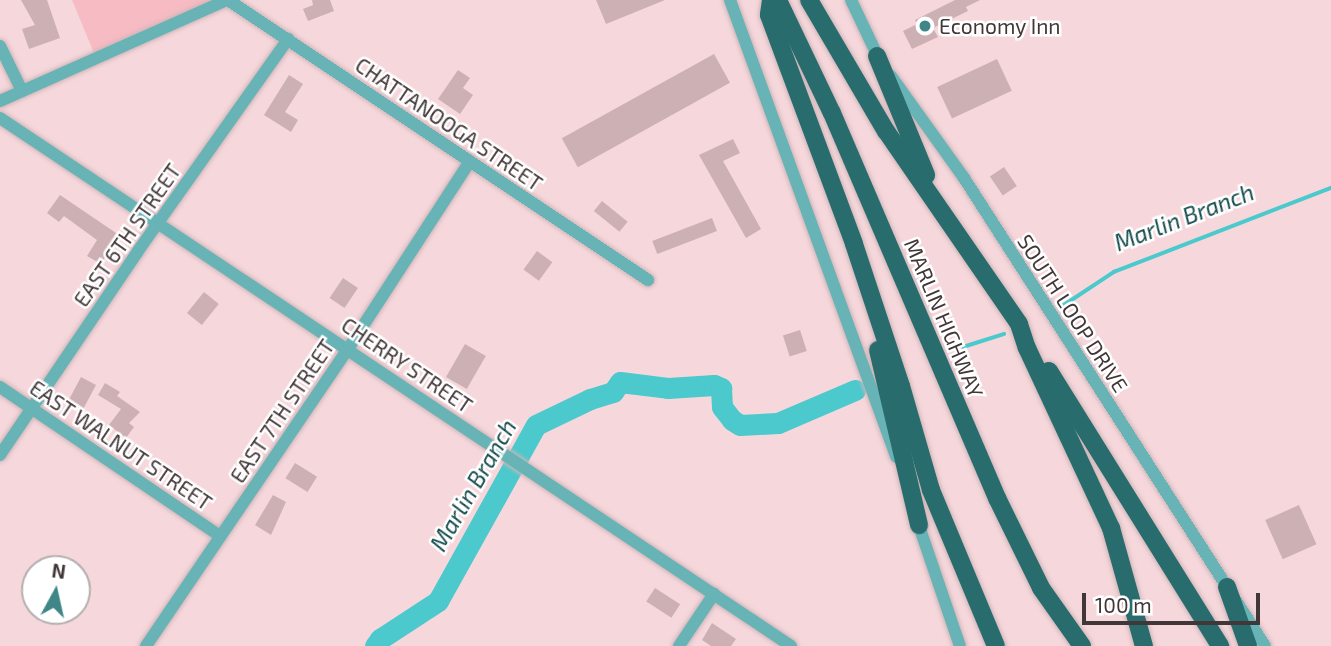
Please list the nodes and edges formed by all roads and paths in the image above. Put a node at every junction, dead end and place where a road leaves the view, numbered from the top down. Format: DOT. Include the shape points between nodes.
graph roads {
  1 [pos="228,0"];
  2 [pos="730,0"];
  3 [pos="771,0"];
  4 [pos="778,0"];
  5 [pos="809,0"];
  6 [pos="850,0"];
  7 [pos="288,39"];
  8 [pos="0,46"];
  9 [pos="877,56"];
  10 [pos="22,91"];
  11 [pos="0,101"];
  12 [pos="0,118"];
  13 [pos="470,161"];
  14 [pos="158,223"];
  15 [pos="951,229"];
  16 [pos="854,244"];
  17 [pos="648,280"];
  18 [pos="1019,324"];
  19 [pos="348,349"];
  20 [pos="0,387"];
  21 [pos="32,408"];
  22 [pos="0,455"];
  23 [pos="919,525"];
  24 [pos="220,536"];
  25 [pos="1227,587"];
  26 [pos="714,594"];
  27 [pos="1082,645"];
  28 [pos="146,646"];
  29 [pos="680,646"];
  30 [pos="791,646"];
  31 [pos="960,646"];
  32 [pos="996,646"];
  33 [pos="1144,646"];
  34 [pos="1220,646"];
  35 [pos="1248,646"];
  36 [pos="1265,646"];
  1 -- 7 [label="street, CHATTANOOGA STREET"];
  1 -- 10 [label="street"];
  2 -- 23 [label="street"];
  3 -- 16 [label="highway" via="769,15"];
  4 -- 27 [label="highway, MARLIN HIGHWAY" via="832,113 997,498 1041,588"];
  5 -- 15 [label="highway" via="886,131"];
  6 -- 9 [label="street, SOUTH LOOP DRIVE"];
  7 -- 13 [label="street, CHATTANOOGA STREET"];
  7 -- 14 [label="street, EAST 6TH STREET"];
  8 -- 10 [label="street"];
  9 -- 15 [label="highway"];
  9 -- 25 [label="street, SOUTH LOOP DRIVE" via="964,178"];
  10 -- 11 [label="street"];
  12 -- 14 [label="street, CHERRY STREET"];
  13 -- 17 [label="street, CHATTANOOGA STREET"];
  13 -- 19 [label="street, EAST 7TH STREET"];
  14 -- 19 [label="street, CHERRY STREET"];
  14 -- 21 [label="street, EAST 6TH STREET"];
  15 -- 18 [label="highway"];
  16 -- 23 [label="highway"];
  16 -- 32 [label="highway" via="931,490"];
  18 -- 33 [label="highway" via="1111,528"];
  18 -- 34 [label="highway"];
  19 -- 24 [label="street, EAST 7TH STREET"];
  19 -- 26 [label="street, CHERRY STREET"];
  20 -- 21 [label="street, EAST WALNUT STREET"];
  21 -- 22 [label="street, EAST 6TH STREET"];
  21 -- 24 [label="street, EAST WALNUT STREET"];
  23 -- 31 [label="street"];
  24 -- 28 [label="street, EAST 7TH STREET"];
  25 -- 35 [label="highway"];
  25 -- 36 [label="street, SOUTH LOOP DRIVE"];
  26 -- 29 [label="street"];
  26 -- 30 [label="street, CHERRY STREET"];
}
